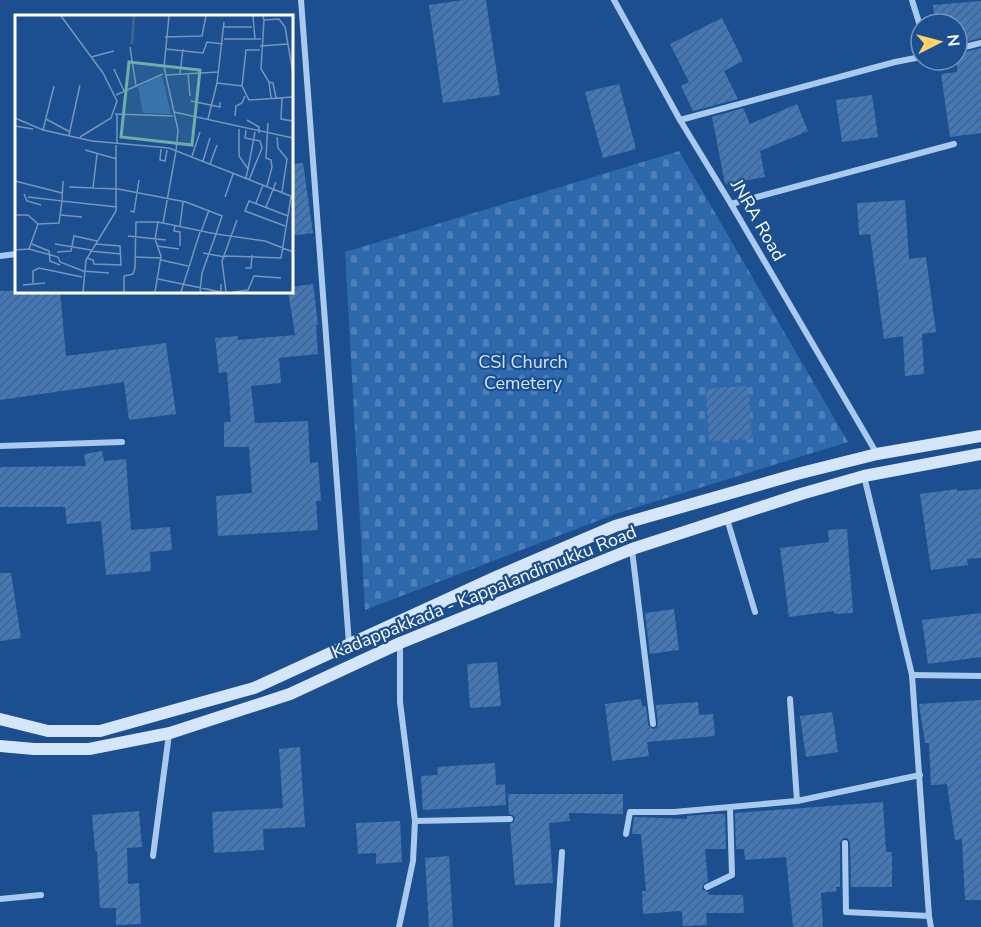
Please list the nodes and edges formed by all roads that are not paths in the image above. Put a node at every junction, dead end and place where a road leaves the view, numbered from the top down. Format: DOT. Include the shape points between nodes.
graph roads {
  1 [pos="301,0"];
  2 [pos="614,0"];
  3 [pos="909,59"];
  4 [pos="680,120"];
  5 [pos="954,144"];
  6 [pos="731,204"];
  7 [pos="15,254"];
  8 [pos="0,256"];
  9 [pos="981,436"];
  10 [pos="122,441"];
  11 [pos="0,446"];
  12 [pos="877,454"];
  13 [pos="981,454"];
  14 [pos="864,476"];
  15 [pos="728,519"];
  16 [pos="632,549"];
  17 [pos="755,612"];
  18 [pos="400,643"];
  19 [pos="349,644"];
  20 [pos="912,675"];
  21 [pos="981,676"];
  22 [pos="790,699"];
  23 [pos="0,711"];
  24 [pos="0,719"];
  25 [pos="17,722"];
  26 [pos="653,724"];
  27 [pos="170,733"];
  28 [pos="0,746"];
  29 [pos="17,749"];
  30 [pos="0,755"];
  31 [pos="920,775"];
  32 [pos="797,801"];
  33 [pos="730,808"];
  34 [pos="510,819"];
  35 [pos="414,821"];
  36 [pos="626,834"];
  37 [pos="845,843"];
  38 [pos="562,852"];
  39 [pos="153,856"];
  40 [pos="707,887"];
  41 [pos="41,895"];
  42 [pos="0,899"];
  43 [pos="929,916"];
  44 [pos="399,927"];
  45 [pos="557,927"];
  46 [pos="931,927"];
  1 -- 19 [label="street"];
  2 -- 4 [label="street, JNRA Road"];
  3 -- 4 [label="street"];
  4 -- 6 [label="street, JNRA Road"];
  5 -- 6 [label="street"];
  6 -- 12 [label="street, JNRA Road"];
  7 -- 8 [label="street"];
  9 -- 12 [label="main road, Kadappakkada - Kappalandimukku Road"];
  10 -- 11 [label="street"];
  12 -- 19 [label="main road, Kadappakkada - Kappalandimukku Road" via="615,526"];
  13 -- 14 [label="main road, Kadappakkada - Kappalandimukku Road"];
  14 -- 15 [label="main road, Kadappakkada - Kappalandimukku Road"];
  14 -- 20 [label="street"];
  15 -- 16 [label="main road, Kadappakkada - Kappalandimukku Road"];
  15 -- 17 [label="street"];
  16 -- 18 [label="main road, Kadappakkada - Kappalandimukku Road"];
  16 -- 26 [label="street"];
  18 -- 27 [label="main road, Kadappakkada - Kappalandimukku Road" via="290,694"];
  18 -- 35 [label="street" via="400,702"];
  19 -- 25 [label="main road, Kadappakkada - Kappalandimukku Road" via="254,688 100,731 48,731"];
  20 -- 21 [label="street"];
  20 -- 31 [label="street"];
  22 -- 32 [label="street"];
  23 -- 25 [label="main road"];
  24 -- 25 [label="main road"];
  27 -- 29 [label="main road, Kadappakkada - Kappalandimukku Road" via="89,749"];
  27 -- 39 [label="street"];
  28 -- 29 [label="main road, Kadappakkada - Kappalandimukku Road"];
  29 -- 30 [label="main road"];
  31 -- 32 [label="street"];
  31 -- 43 [label="street"];
  32 -- 33 [label="street"];
  33 -- 36 [label="street" via="630,812"];
  33 -- 40 [label="street" via="732,875"];
  34 -- 35 [label="street"];
  35 -- 44 [label="street" via="413,861"];
  37 -- 43 [label="street" via="846,912"];
  38 -- 45 [label="street"];
  41 -- 42 [label="street"];
  43 -- 46 [label="street"];
}
